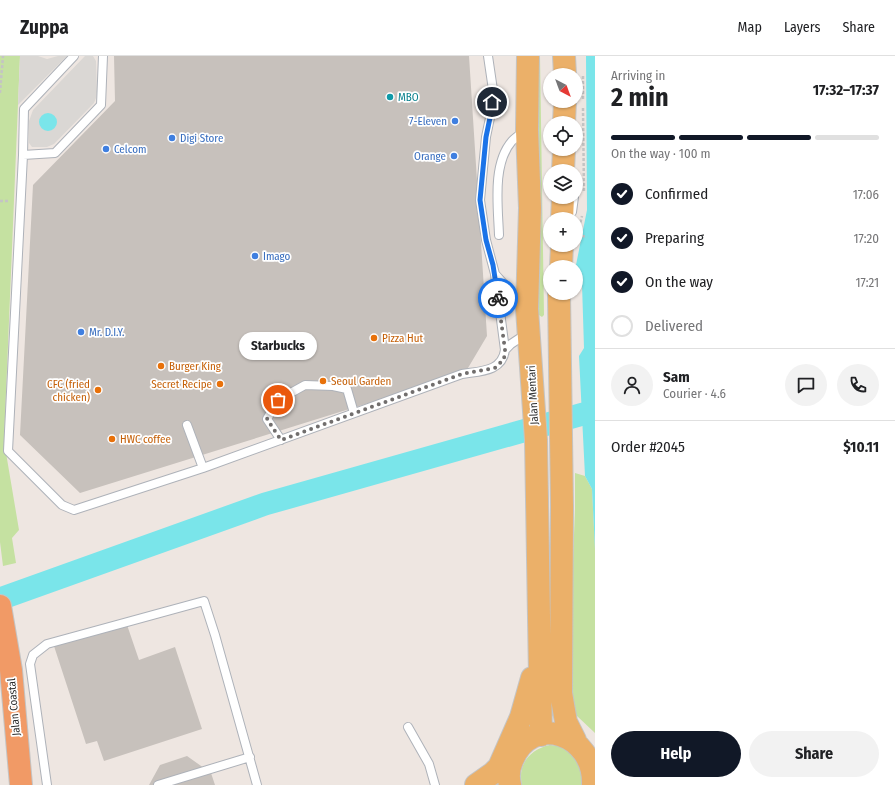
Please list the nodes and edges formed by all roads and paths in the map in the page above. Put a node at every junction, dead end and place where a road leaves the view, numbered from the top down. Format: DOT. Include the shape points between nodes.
graph roads {
  1 [pos="3,56"];
  2 [pos="74,56"];
  3 [pos="103,56"];
  4 [pos="488,56"];
  5 [pos="528,56"];
  6 [pos="570,66"];
  7 [pos="0,93"];
  8 [pos="527,130"];
  9 [pos="23,155"];
  10 [pos="572,164"];
  11 [pos="0,200"];
  12 [pos="9,201"];
  13 [pos="499,235"];
  14 [pos="587,237"];
  15 [pos="583,238"];
  16 [pos="495,274"];
  17 [pos="559,300"];
  18 [pos="527,309"];
  19 [pos="528,333"];
  20 [pos="505,350"];
  21 [pos="354,413"];
  22 [pos="187,425"];
  23 [pos="281,440"];
  24 [pos="203,468"];
  25 [pos="0,606"];
  26 [pos="538,652"];
  27 [pos="408,727"];
  28 [pos="541,735"];
  29 [pos="575,740"];
  30 [pos="250,757"];
  31 [pos="0,758"];
  32 [pos="509,779"];
  33 [pos="26,781"];
  34 [pos="47,785"];
  35 [pos="158,785"];
  36 [pos="258,785"];
  37 [pos="435,785"];
  38 [pos="476,785"];
  39 [pos="489,785"];
  40 [pos="593,785"];
  1 -- 7 [label="path"];
  2 -- 9 [label="lane" via="24,109"];
  3 -- 9 [label="lane" via="101,105 55,153"];
  4 -- 16 [label="lane" via="493,90 480,200 486,240"];
  5 -- 8 [label="main road, Jalan Mentari"];
  6 -- 10 [label="path"];
  8 -- 13 [label="lane" via="513,140 504,153 497,187"];
  8 -- 18 [label="main road, Jalan Mentari" via="530,208"];
  9 -- 24 [label="lane" via="8,451 62,505 74,510"];
  11 -- 12 [label="path"];
  14 -- 15 [label="path"];
  16 -- 18 [label="lane"];
  16 -- 20 [label="lane"];
  17 -- 29 [label="main road" via="561,693 566,722"];
  18 -- 19 [label="main road, Jalan Mentari"];
  19 -- 20 [label="lane"];
  19 -- 26 [label="main road, Jalan Mentari" via="536,440"];
  20 -- 21 [label="lane" via="504,359 495,368 462,374"];
  21 -- 23 [label="lane"];
  21 -- 23 [label="lane" via="347,389 305,385 278,400 267,419"];
  22 -- 24 [label="lane"];
  23 -- 24 [label="lane"];
  25 -- 33 [label="highway, Jalan Coastal" via="13,694 22,703"];
  26 -- 28 [label="main road, Jalan Mentari"];
  26 -- 38 [label="main road" via="523,711 499,767"];
  27 -- 37 [label="lane" via="429,764"];
  28 -- 29 [label="main road" via="558,734"];
  28 -- 32 [label="main road" via="532,738 518,749"];
  29 -- 40 [label="main road" via="592,761"];
  30 -- 34 [label="lane" via="204,600 48,644 32,655 30,664"];
  30 -- 35 [label="lane"];
  30 -- 36 [label="lane"];
  31 -- 33 [label="highway" via="5,759"];
  32 -- 39 [label="main road"];
}
